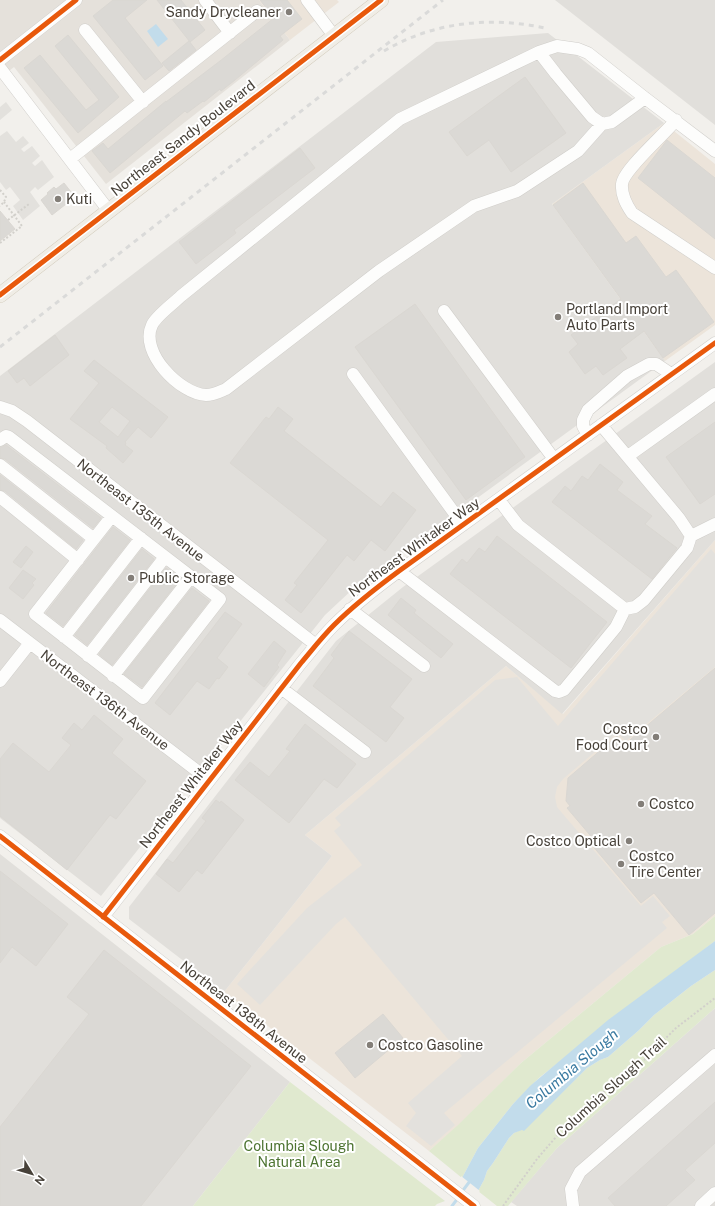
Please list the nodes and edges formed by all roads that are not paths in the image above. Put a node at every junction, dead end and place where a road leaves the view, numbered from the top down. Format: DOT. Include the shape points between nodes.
graph roads {
  1 [pos="76,0"];
  2 [pos="205,0"];
  3 [pos="307,0"];
  4 [pos="381,0"];
  5 [pos="257,11"];
  6 [pos="85,30"];
  7 [pos="230,33"];
  8 [pos="334,36"];
  9 [pos="539,52"];
  10 [pos="0,60"];
  11 [pos="0,68"];
  12 [pos="645,98"];
  13 [pos="143,102"];
  14 [pos="676,120"];
  15 [pos="602,124"];
  16 [pos="715,151"];
  17 [pos="70,159"];
  18 [pos="109,211"];
  19 [pos="715,268"];
  20 [pos="0,296"];
  21 [pos="444,311"];
  22 [pos="715,343"];
  23 [pos="352,374"];
  24 [pos="671,374"];
  25 [pos="715,394"];
  26 [pos="1,407"];
  27 [pos="602,425"];
  28 [pos="588,435"];
  29 [pos="0,440"];
  30 [pos="628,456"];
  31 [pos="554,459"];
  32 [pos="0,465"];
  33 [pos="0,497"];
  34 [pos="498,500"];
  35 [pos="112,516"];
  36 [pos="715,524"];
  37 [pos="463,525"];
  38 [pos="691,536"];
  39 [pos="141,538"];
  40 [pos="94,539"];
  41 [pos="165,557"];
  42 [pos="78,560"];
  43 [pos="399,571"];
  44 [pos="191,577"];
  45 [pos="350,609"];
  46 [pos="625,609"];
  47 [pos="0,620"];
  48 [pos="64,637"];
  49 [pos="30,643"];
  50 [pos="316,645"];
  51 [pos="88,656"];
  52 [pos="424,666"];
  53 [pos="113,676"];
  54 [pos="0,681"];
  55 [pos="281,688"];
  56 [pos="365,752"];
  57 [pos="210,780"];
  58 [pos="0,836"];
  59 [pos="103,917"];
  60 [pos="715,1055"];
  61 [pos="715,1193"];
  62 [pos="474,1206"];
  63 [pos="573,1206"];
  64 [pos="700,1206"];
  1 -- 10 [label="street"];
  2 -- 7 [label="street"];
  3 -- 8 [label="street"];
  4 -- 8 [label="main road, Northeast Sandy Boulevard"];
  5 -- 7 [label="street"];
  6 -- 13 [label="street"];
  7 -- 13 [label="street"];
  8 -- 18 [label="main road, Northeast Sandy Boulevard"];
  9 -- 12 [label="street" via="557,46 588,53"];
  9 -- 15 [label="street" via="592,117"];
  9 -- 15 [label="street" via="400,119 181,296 152,324 151,349 159,363 188,390 214,395 226,389 379,271 474,206 517,191 578,151"];
  11 -- 17 [label="street"];
  12 -- 14 [label="street"];
  12 -- 15 [label="street" via="612,122"];
  13 -- 17 [label="street"];
  14 -- 16 [label="street"];
  14 -- 19 [label="street" via="631,166 621,183 623,199 632,213"];
  17 -- 18 [label="street"];
  18 -- 20 [label="main road, Northeast Sandy Boulevard"];
  21 -- 31 [label="street"];
  22 -- 24 [label="street, Northeast Whitaker Way"];
  23 -- 37 [label="street"];
  24 -- 27 [label="street, Northeast Whitaker Way"];
  24 -- 28 [label="street" via="656,364 649,364 627,376 588,410 583,420"];
  25 -- 30 [label="street"];
  26 -- 50 [label="street, Northeast 135th Avenue" via="27,421"];
  27 -- 28 [label="street, Northeast Whitaker Way"];
  27 -- 30 [label="street"];
  28 -- 31 [label="street, Northeast Whitaker Way"];
  29 -- 35 [label="street" via="6,436 9,438"];
  30 -- 38 [label="street"];
  31 -- 34 [label="street, Northeast Whitaker Way"];
  32 -- 40 [label="street"];
  33 -- 42 [label="street"];
  34 -- 37 [label="street, Northeast Whitaker Way"];
  34 -- 46 [label="street" via="518,524"];
  35 -- 39 [label="street"];
  35 -- 40 [label="street"];
  36 -- 38 [label="street"];
  37 -- 43 [label="street, Northeast Whitaker Way"];
  38 -- 46 [label="street" via="687,548 644,600 635,607"];
  39 -- 41 [label="street"];
  39 -- 48 [label="street"];
  40 -- 42 [label="street"];
  41 -- 44 [label="street"];
  41 -- 51 [label="street"];
  42 -- 48 [label="street" via="35,614"];
  43 -- 45 [label="street, Northeast Whitaker Way"];
  43 -- 46 [label="street" via="559,692 564,690 616,627"];
  44 -- 53 [label="street"];
  44 -- 53 [label="street" via="220,599 148,692 143,698"];
  45 -- 50 [label="street, Northeast Whitaker Way"];
  45 -- 52 [label="street"];
  47 -- 49 [label="street, Northeast 136th Avenue"];
  48 -- 51 [label="street"];
  49 -- 54 [label="street"];
  49 -- 57 [label="street, Northeast 136th Avenue"];
  50 -- 55 [label="street, Northeast Whitaker Way"];
  51 -- 53 [label="street"];
  55 -- 56 [label="street"];
  55 -- 57 [label="street, Northeast Whitaker Way"];
  57 -- 59 [label="street, Northeast Whitaker Way"];
  58 -- 59 [label="street, Northeast 138th Avenue"];
  59 -- 62 [label="street, Northeast 138th Avenue"];
  60 -- 63 [label="street" via="580,1172 571,1189"];
  61 -- 64 [label="street"];
}
